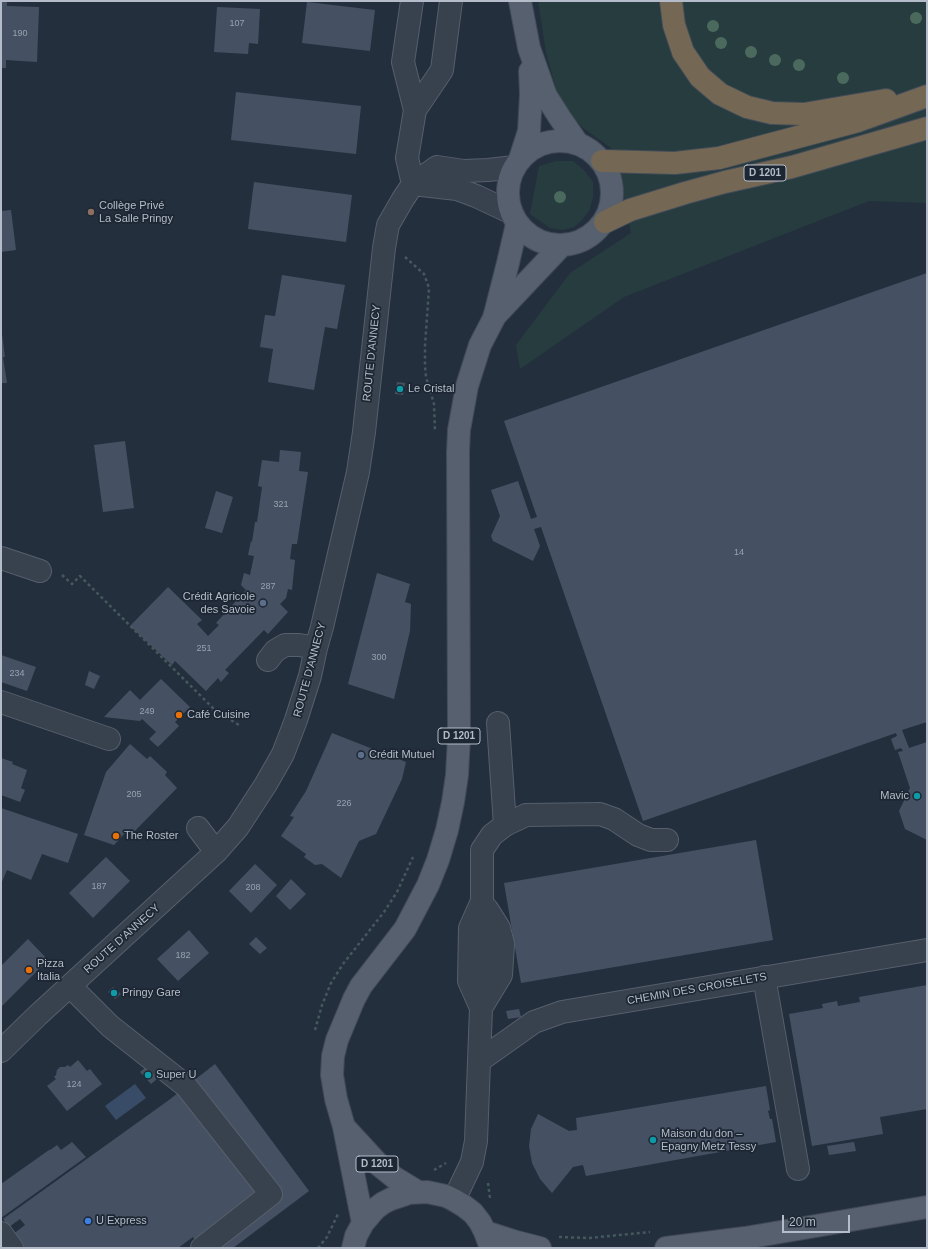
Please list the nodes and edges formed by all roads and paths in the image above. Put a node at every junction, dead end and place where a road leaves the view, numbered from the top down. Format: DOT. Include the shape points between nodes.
graph roads {
  1 [pos="412,1"];
  2 [pos="451,1"];
  3 [pos="520,1"];
  4 [pos="671,1"];
  5 [pos="529,48"];
  6 [pos="927,92"];
  7 [pos="927,96"];
  8 [pos="415,110"];
  9 [pos="927,128"];
  10 [pos="578,144"];
  11 [pos="602,161"];
  12 [pos="518,163"];
  13 [pos="413,184"];
  14 [pos="514,218"];
  15 [pos="605,222"];
  16 [pos="561,246"];
  17 [pos="400,253"];
  18 [pos="494,318"];
  19 [pos="435,437"];
  20 [pos="1,558"];
  21 [pos="40,571"];
  22 [pos="72,584"];
  23 [pos="316,648"];
  24 [pos="268,660"];
  25 [pos="1,702"];
  26 [pos="498,723"];
  27 [pos="239,725"];
  28 [pos="109,740"];
  29 [pos="504,825"];
  30 [pos="198,828"];
  31 [pos="667,840"];
  32 [pos="416,851"];
  33 [pos="216,852"];
  34 [pos="482,901"];
  35 [pos="927,950"];
  36 [pos="764,977"];
  37 [pos="70,986"];
  38 [pos="481,1008"];
  39 [pos="314,1037"];
  40 [pos="1,1051"];
  41 [pos="479,1061"];
  42 [pos="344,1127"];
  43 [pos="472,1162"];
  44 [pos="798,1169"];
  45 [pos="430,1170"];
  46 [pos="418,1192"];
  47 [pos="454,1200"];
  48 [pos="492,1204"];
  49 [pos="927,1207"];
  50 [pos="339,1211"];
  51 [pos="363,1223"];
  52 [pos="1,1233"];
  53 [pos="488,1240"];
  54 [pos="661,1240"];
  55 [pos="547,1242"];
  56 [pos="12,1248"];
  57 [pos="202,1248"];
  58 [pos="318,1248"];
  59 [pos="353,1248"];
  1 -- 8 [label="street" via="403,62"];
  2 -- 8 [label="street" via="442,70"];
  3 -- 5 [label="main road"];
  4 -- 6 [label="highway" via="674,25 683,52 700,77 720,94 747,107 772,113 804,114"];
  5 -- 10 [label="main road" via="546,96"];
  5 -- 12 [label="main road" via="532,94 529,131"];
  7 -- 11 [label="highway, D 1201" via="858,121 719,158 675,163"];
  8 -- 13 [label="street" via="407,158"];
  9 -- 15 [label="highway, D 1201" via="792,167 685,193 630,210"];
  10 -- 11 [label="main road"];
  10 -- 12 [label="main road" via="568,141 548,142 529,151"];
  11 -- 15 [label="main road" via="612,184 613,198"];
  12 -- 13 [label="street, ROUTE D'ANNECY" via="488,170 464,171 437,167"];
  12 -- 14 [label="main road" via="508,189 508,201"];
  13 -- 14 [label="street" via="457,189 476,196"];
  13 -- 23 [label="street, ROUTE D'ANNECY" via="388,225 358,472"];
  14 -- 16 [label="main road" via="524,231 541,242"];
  14 -- 18 [label="main road, D 1201" via="508,263"];
  15 -- 16 [label="main road" via="586,239"];
  16 -- 18 [label="main road, D 1201"];
  17 -- 19 [label="path" via="424,274 429,288 425,366 434,404"];
  18 -- 42 [label="main road, D 1201" via="472,367 459,430 459,737 453,802 438,860 419,904 405,928 361,986 337,1040 332,1075"];
  20 -- 21 [label="street"];
  22 -- 27 [label="path" via="80,576 216,711"];
  23 -- 24 [label="street" via="285,645 275,651"];
  23 -- 33 [label="street, ROUTE D'ANNECY" via="310,676 283,754 238,827"];
  25 -- 28 [label="street"];
  26 -- 29 [label="street"];
  29 -- 31 [label="street" via="526,815 600,814 614,819 638,835 651,840"];
  29 -- 34 [label="street" via="492,834 482,850"];
  30 -- 33 [label="street"];
  32 -- 39 [label="path" via="397,892 331,983"];
  33 -- 37 [label="street, ROUTE D'ANNECY"];
  34 -- 38 [label="street" via="470,928 470,981"];
  34 -- 38 [label="street" via="499,928 503,944 501,975"];
  35 -- 36 [label="street, CHEMIN DES CROISELETS"];
  36 -- 41 [label="street, CHEMIN DES CROISELETS" via="552,1015 534,1022"];
  36 -- 44 [label="street"];
  37 -- 40 [label="street, ROUTE D'ANNECY"];
  37 -- 57 [label="street" via="110,1026 186,1086 270,1194"];
  38 -- 41 [label="street"];
  41 -- 43 [label="street" via="476,1141"];
  42 -- 46 [label="main road, D 1201" via="380,1166"];
  42 -- 51 [label="main road, D 1201"];
  43 -- 45 [label="path" via="455,1152 445,1164"];
  43 -- 47 [label="street"];
  43 -- 48 [label="path" via="487,1172"];
  46 -- 47 [label="main road" via="437,1194"];
  46 -- 51 [label="main road" via="400,1195 387,1201 375,1209"];
  47 -- 53 [label="main road" via="480,1222"];
  49 -- 54 [label="main road" via="745,1238"];
  50 -- 58 [label="path" via="332,1228"];
  51 -- 59 [label="main road"];
  52 -- 56 [label="street"];
  53 -- 55 [label="main road"];
  54 -- 55 [label="path" via="589,1238"];
}
